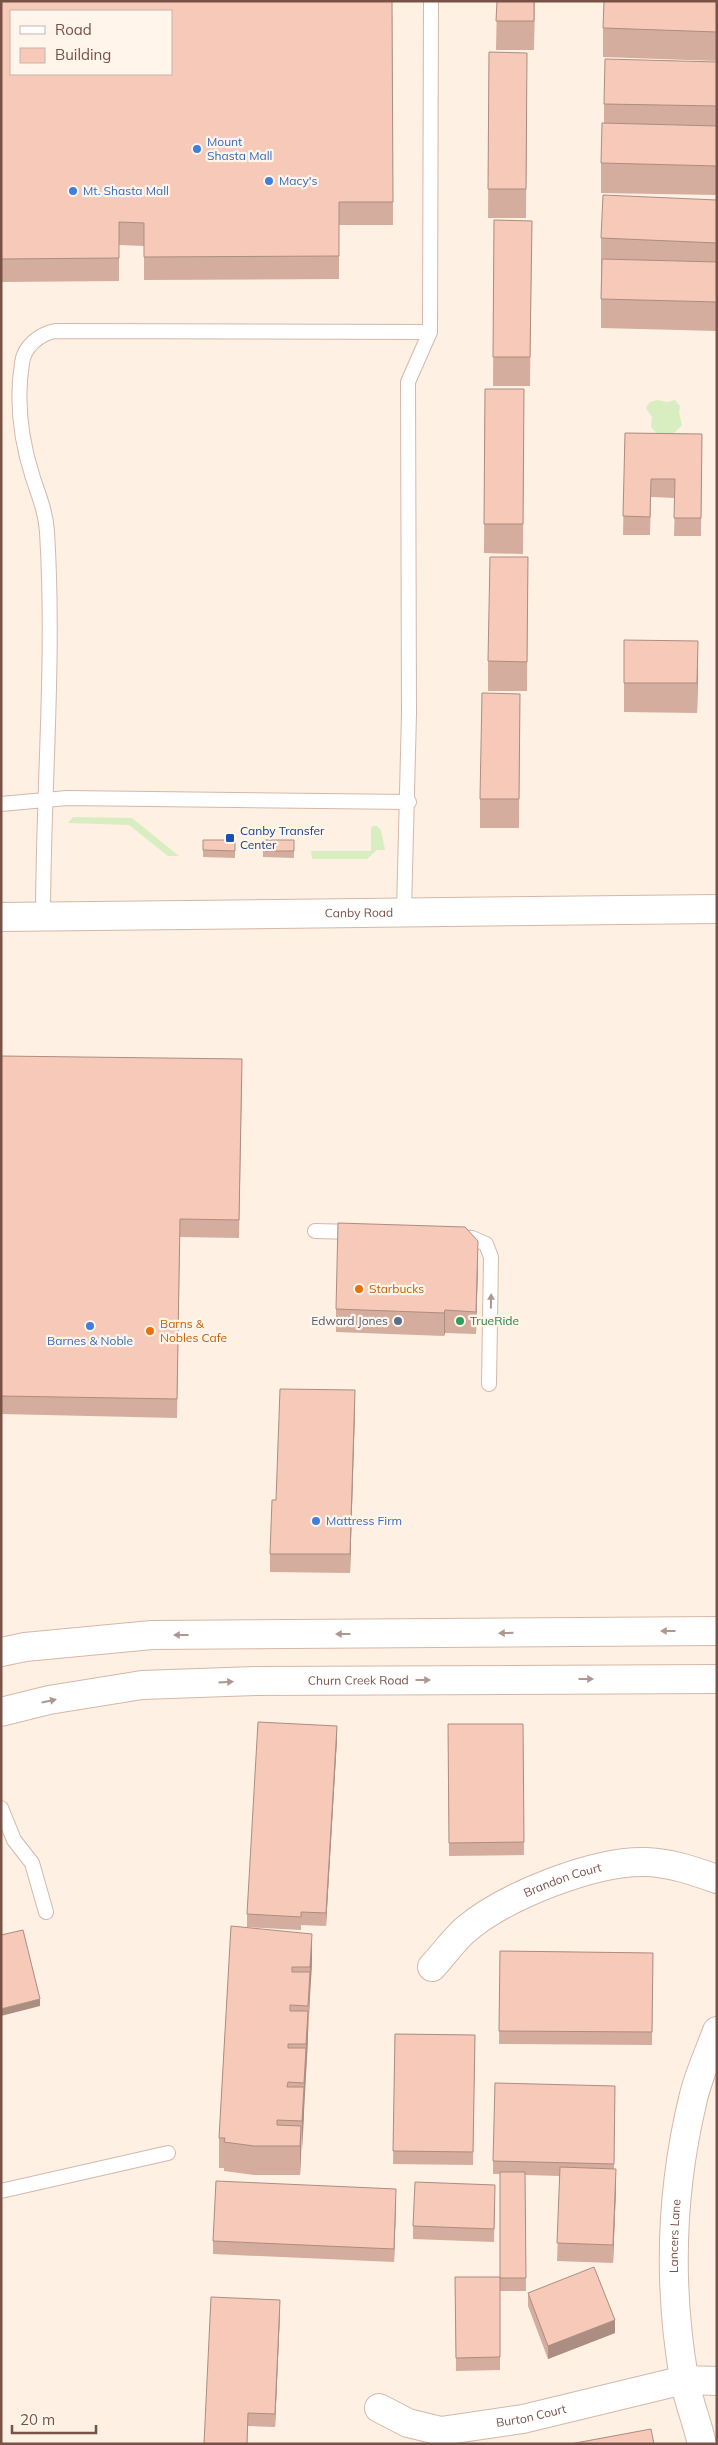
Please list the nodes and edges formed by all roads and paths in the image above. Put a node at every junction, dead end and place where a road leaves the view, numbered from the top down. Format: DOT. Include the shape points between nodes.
graph roads {
  1 [pos="430,1"];
  2 [pos="430,332"];
  3 [pos="44,799"];
  4 [pos="409,802"];
  5 [pos="1,804"];
  6 [pos="717,909"];
  7 [pos="404,911"];
  8 [pos="1,917"];
  9 [pos="43,918"];
  10 [pos="316,1231"];
  11 [pos="364,1233"];
  12 [pos="443,1236"];
  13 [pos="489,1384"];
  14 [pos="717,1631"];
  15 [pos="1,1652"];
  16 [pos="717,1679"];
  17 [pos="1,1712"];
  18 [pos="1,1808"];
  19 [pos="717,1879"];
  20 [pos="46,1912"];
  21 [pos="432,1967"];
  22 [pos="717,2030"];
  23 [pos="168,2153"];
  24 [pos="1,2190"];
  25 [pos="684,2380"];
  26 [pos="717,2381"];
  27 [pos="379,2408"];
  28 [pos="702,2444"];
  1 -- 2 [label="lane"];
  2 -- 3 [label="lane" via="55,331 44,333 27,349 22,361 21,431 47,519 48,692"];
  2 -- 4 [label="lane" via="408,382"];
  3 -- 4 [label="lane"];
  3 -- 5 [label="lane"];
  3 -- 9 [label="lane"];
  4 -- 7 [label="lane"];
  6 -- 7 [label="street, Canby Road"];
  7 -- 9 [label="street, Canby Road"];
  8 -- 9 [label="street, Canby Road"];
  10 -- 11 [label="lane"];
  13 -- 12 [label="lane, one-way" via="492,1257 486,1244 472,1238"];
  14 -- 15 [label="street, one-way" via="152,1635"];
  17 -- 16 [label="street, Churn Creek Road, one-way" via="49,1700 142,1686 255,1680"];
  18 -- 20 [label="lane" via="14,1840 32,1863"];
  19 -- 21 [label="street, Brandon Court" via="686,1868 645,1862 579,1872 510,1902 473,1924"];
  22 -- 25 [label="street, Lancers Lane" via="693,2096 676,2202 676,2317"];
  23 -- 24 [label="lane"];
  25 -- 26 [label="street, Burton Court"];
  25 -- 27 [label="street, Burton Court" via="523,2420 441,2431 408,2423"];
  25 -- 28 [label="street, Lancers Lane"];
}
